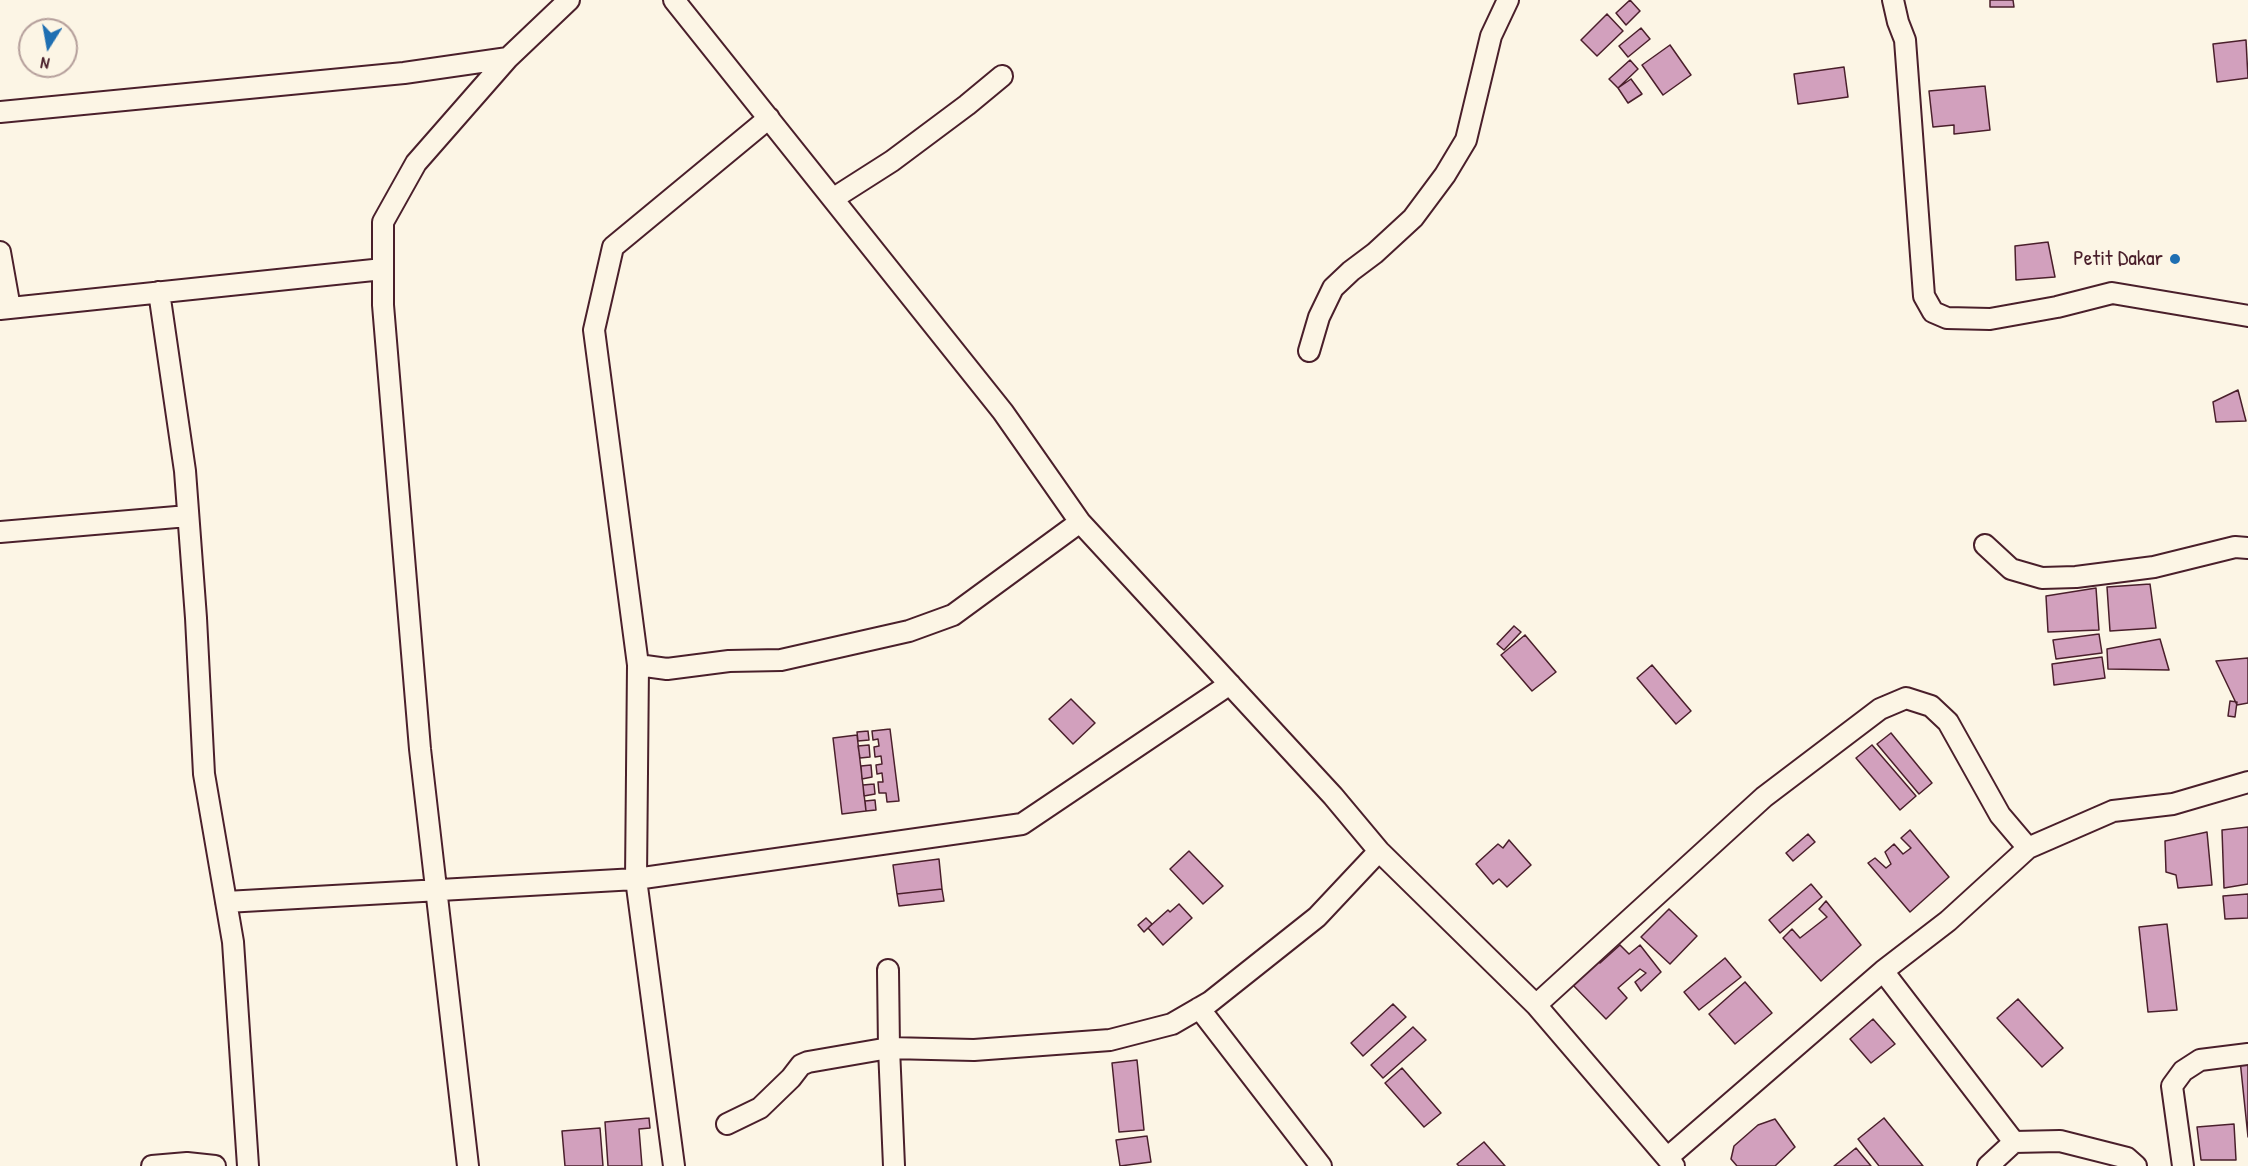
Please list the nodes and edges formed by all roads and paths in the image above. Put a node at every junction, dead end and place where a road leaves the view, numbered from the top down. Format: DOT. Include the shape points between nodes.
graph roads {
  1 [pos="569,0"];
  2 [pos="675,0"];
  3 [pos="1508,0"];
  4 [pos="1893,0"];
  5 [pos="508,58"];
  6 [pos="1002,76"];
  7 [pos="0,112"];
  8 [pos="769,118"];
  9 [pos="834,198"];
  10 [pos="0,252"];
  11 [pos="383,269"];
  12 [pos="159,292"];
  13 [pos="5,308"];
  14 [pos="2248,316"];
  15 [pos="1310,351"];
  16 [pos="188,516"];
  17 [pos="1080,522"];
  18 [pos="0,532"];
  19 [pos="1985,545"];
  20 [pos="2248,548"];
  21 [pos="638,665"];
  22 [pos="1230,684"];
  23 [pos="2248,782"];
  24 [pos="2028,848"];
  25 [pos="1380,851"];
  26 [pos="636,879"];
  27 [pos="436,890"];
  28 [pos="226,902"];
  29 [pos="888,970"];
  30 [pos="1883,971"];
  31 [pos="1536,1005"];
  32 [pos="1198,1008"];
  33 [pos="889,1048"];
  34 [pos="2248,1054"];
  35 [pos="726,1124"];
  36 [pos="2014,1142"];
  37 [pos="1671,1162"];
  38 [pos="152,1166"];
  39 [pos="215,1166"];
  40 [pos="248,1166"];
  41 [pos="468,1166"];
  42 [pos="674,1166"];
  43 [pos="894,1166"];
  44 [pos="1321,1166"];
  45 [pos="1988,1166"];
  46 [pos="2136,1166"];
  47 [pos="2182,1166"];
  1 -- 5 [label="street"];
  2 -- 8 [label="street"];
  3 -- 15 [label="street" via="1491,36 1466,140 1413,218 1333,288 1319,316"];
  4 -- 14 [label="street" via="1905,40 1924,296 1933,312 1947,318 1990,319 2112,293"];
  5 -- 7 [label="street" via="404,73"];
  5 -- 11 [label="street" via="416,163 383,222"];
  6 -- 9 [label="street" via="892,161"];
  8 -- 9 [label="street"];
  8 -- 21 [label="street" via="613,247 594,330"];
  9 -- 17 [label="street" via="1003,412"];
  10 -- 13 [label="street"];
  11 -- 12 [label="street"];
  11 -- 27 [label="street" via="382,305"];
  12 -- 13 [label="street"];
  12 -- 16 [label="street"];
  16 -- 18 [label="street"];
  16 -- 28 [label="street" via="204,774"];
  17 -- 21 [label="street" via="953,615 909,632 781,660 729,661 667,669"];
  17 -- 22 [label="street"];
  19 -- 20 [label="street" via="2011,569 2042,578 2154,567 2235,547"];
  21 -- 26 [label="street"];
  22 -- 25 [label="street"];
  22 -- 26 [label="street" via="1022,824"];
  23 -- 24 [label="street" via="2173,804 2113,811"];
  24 -- 30 [label="street" via="1948,921"];
  24 -- 31 [label="street" via="2000,815 1948,722 1931,706 1906,698 1880,709 1764,797"];
  25 -- 31 [label="street"];
  25 -- 32 [label="street" via="1317,917"];
  26 -- 27 [label="street"];
  26 -- 42 [label="street"];
  27 -- 28 [label="street"];
  27 -- 41 [label="street"];
  28 -- 40 [label="street" via="233,942"];
  29 -- 33 [label="street"];
  30 -- 36 [label="street"];
  30 -- 37 [label="street"];
  31 -- 37 [label="street"];
  32 -- 33 [label="street" via="1172,1024 1110,1040 974,1050"];
  32 -- 44 [label="street"];
  33 -- 35 [label="street" via="801,1065 760,1108"];
  33 -- 43 [label="street"];
  34 -- 47 [label="street" via="2199,1060 2183,1071 2172,1086"];
  36 -- 45 [label="street"];
  36 -- 46 [label="street" via="2060,1141 2127,1158"];
  38 -- 39 [label="street"];
}
